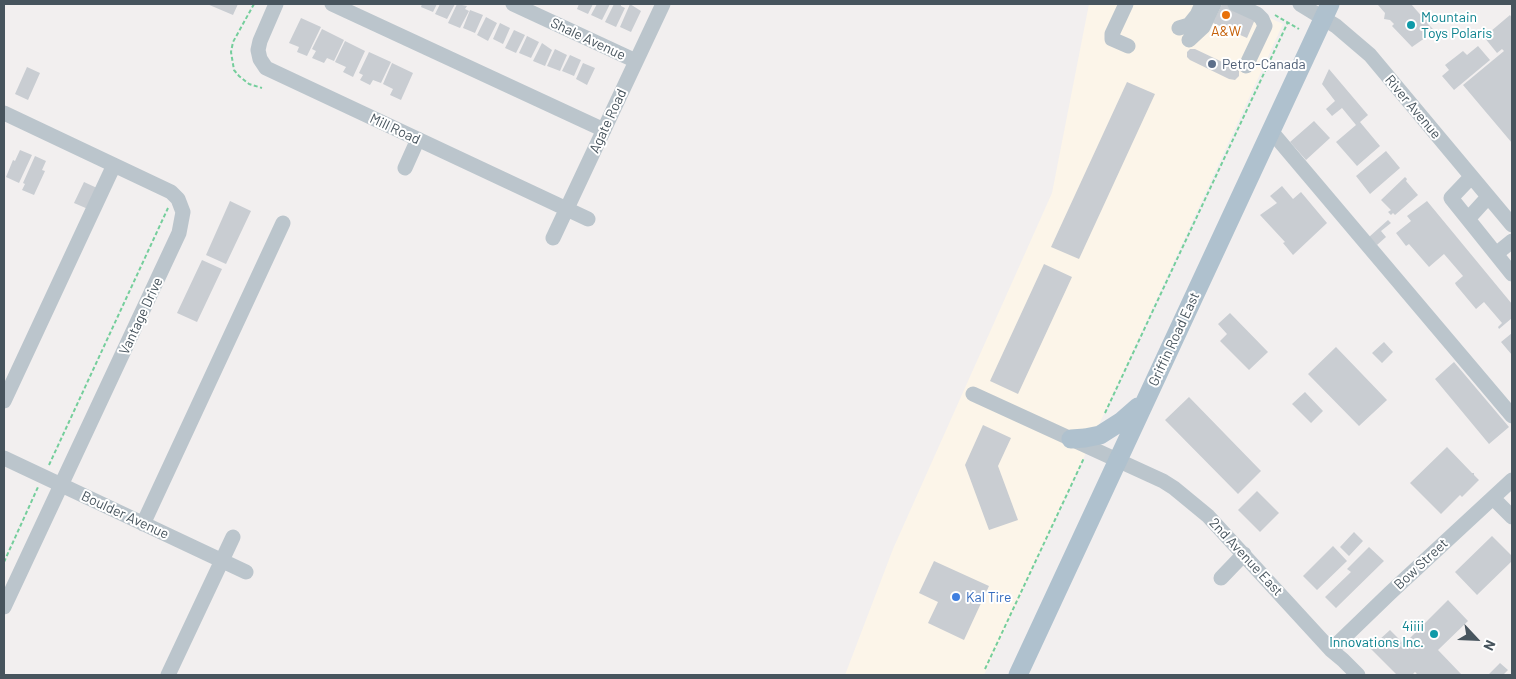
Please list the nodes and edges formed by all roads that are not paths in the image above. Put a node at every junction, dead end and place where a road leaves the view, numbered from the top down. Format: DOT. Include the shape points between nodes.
graph roads {
  1 [pos="276,4"];
  2 [pos="332,4"];
  3 [pos="513,4"];
  4 [pos="663,4"];
  5 [pos="1126,4"];
  6 [pos="1202,4"];
  7 [pos="1214,4"];
  8 [pos="1235,4"];
  9 [pos="1300,4"];
  10 [pos="1327,10"];
  11 [pos="1179,28"];
  12 [pos="1189,40"];
  13 [pos="1128,46"];
  14 [pos="636,61"];
  15 [pos="1246,66"];
  16 [pos="4,113"];
  17 [pos="604,130"];
  18 [pos="1271,130"];
  19 [pos="418,139"];
  20 [pos="114,165"];
  21 [pos="405,168"];
  22 [pos="1471,177"];
  23 [pos="1488,197"];
  24 [pos="567,209"];
  25 [pos="588,219"];
  26 [pos="1468,219"];
  27 [pos="284,223"];
  28 [pos="1512,225"];
  29 [pos="553,238"];
  30 [pos="1512,241"];
  31 [pos="1496,254"];
  32 [pos="1512,274"];
  33 [pos="973,394"];
  34 [pos="4,401"];
  35 [pos="1145,401"];
  36 [pos="1512,416"];
  37 [pos="1071,439"];
  38 [pos="4,458"];
  39 [pos="1117,460"];
  40 [pos="1512,480"];
  41 [pos="61,485"];
  42 [pos="1493,498"];
  43 [pos="1512,516"];
  44 [pos="143,524"];
  45 [pos="233,537"];
  46 [pos="1244,554"];
  47 [pos="222,561"];
  48 [pos="246,572"];
  49 [pos="1221,578"];
  50 [pos="4,607"];
  51 [pos="1331,650"];
  52 [pos="168,675"];
  53 [pos="1018,675"];
  54 [pos="1358,675"];
  1 -- 19 [label="street, Mill Road" via="258,50 264,66"];
  2 -- 17 [label="street"];
  3 -- 14 [label="street, Shale Avenue"];
  4 -- 14 [label="street, Agate Road"];
  5 -- 13 [label="street" via="1112,39"];
  6 -- 11 [label="street" via="1189,24"];
  7 -- 12 [label="street" via="1203,27"];
  8 -- 15 [label="street" via="1257,14 1265,26"];
  9 -- 10 [label="street, River Avenue"];
  10 -- 18 [label="main road, Griffin Road East"];
  10 -- 22 [label="street, River Avenue" via="1370,56"];
  14 -- 17 [label="street, Agate Road"];
  16 -- 20 [label="street, Vantage Drive"];
  17 -- 24 [label="street, Agate Road"];
  18 -- 35 [label="main road, Griffin Road East"];
  18 -- 36 [label="street"];
  19 -- 21 [label="street"];
  19 -- 24 [label="street, Mill Road"];
  20 -- 34 [label="street"];
  20 -- 41 [label="street, Vantage Drive" via="171,192 181,204 182,222"];
  22 -- 23 [label="street, River Avenue"];
  22 -- 26 [label="street" via="1451,198"];
  23 -- 26 [label="street"];
  23 -- 28 [label="street, River Avenue"];
  24 -- 25 [label="street, Mill Road"];
  24 -- 29 [label="street, Agate Road"];
  26 -- 31 [label="street"];
  27 -- 44 [label="street"];
  30 -- 31 [label="street"];
  31 -- 32 [label="street"];
  33 -- 37 [label="street, 2nd Avenue East"];
  35 -- 37 [label="main road" via="1100,435"];
  35 -- 39 [label="main road, Griffin Road East"];
  37 -- 39 [label="street, 2nd Avenue East"];
  38 -- 41 [label="street, Boulder Avenue"];
  39 -- 46 [label="street, 2nd Avenue East" via="1174,488 1208,516"];
  39 -- 53 [label="main road, Griffin Road East"];
  40 -- 42 [label="street, Bow Street"];
  41 -- 44 [label="street, Boulder Avenue"];
  41 -- 50 [label="street, Vantage Drive"];
  42 -- 43 [label="street"];
  42 -- 51 [label="street, Bow Street"];
  44 -- 47 [label="street, Boulder Avenue"];
  45 -- 47 [label="street"];
  46 -- 49 [label="street"];
  46 -- 51 [label="street, 2nd Avenue East"];
  47 -- 48 [label="street, Boulder Avenue"];
  47 -- 52 [label="street"];
  51 -- 54 [label="street, 2nd Avenue East"];
}
